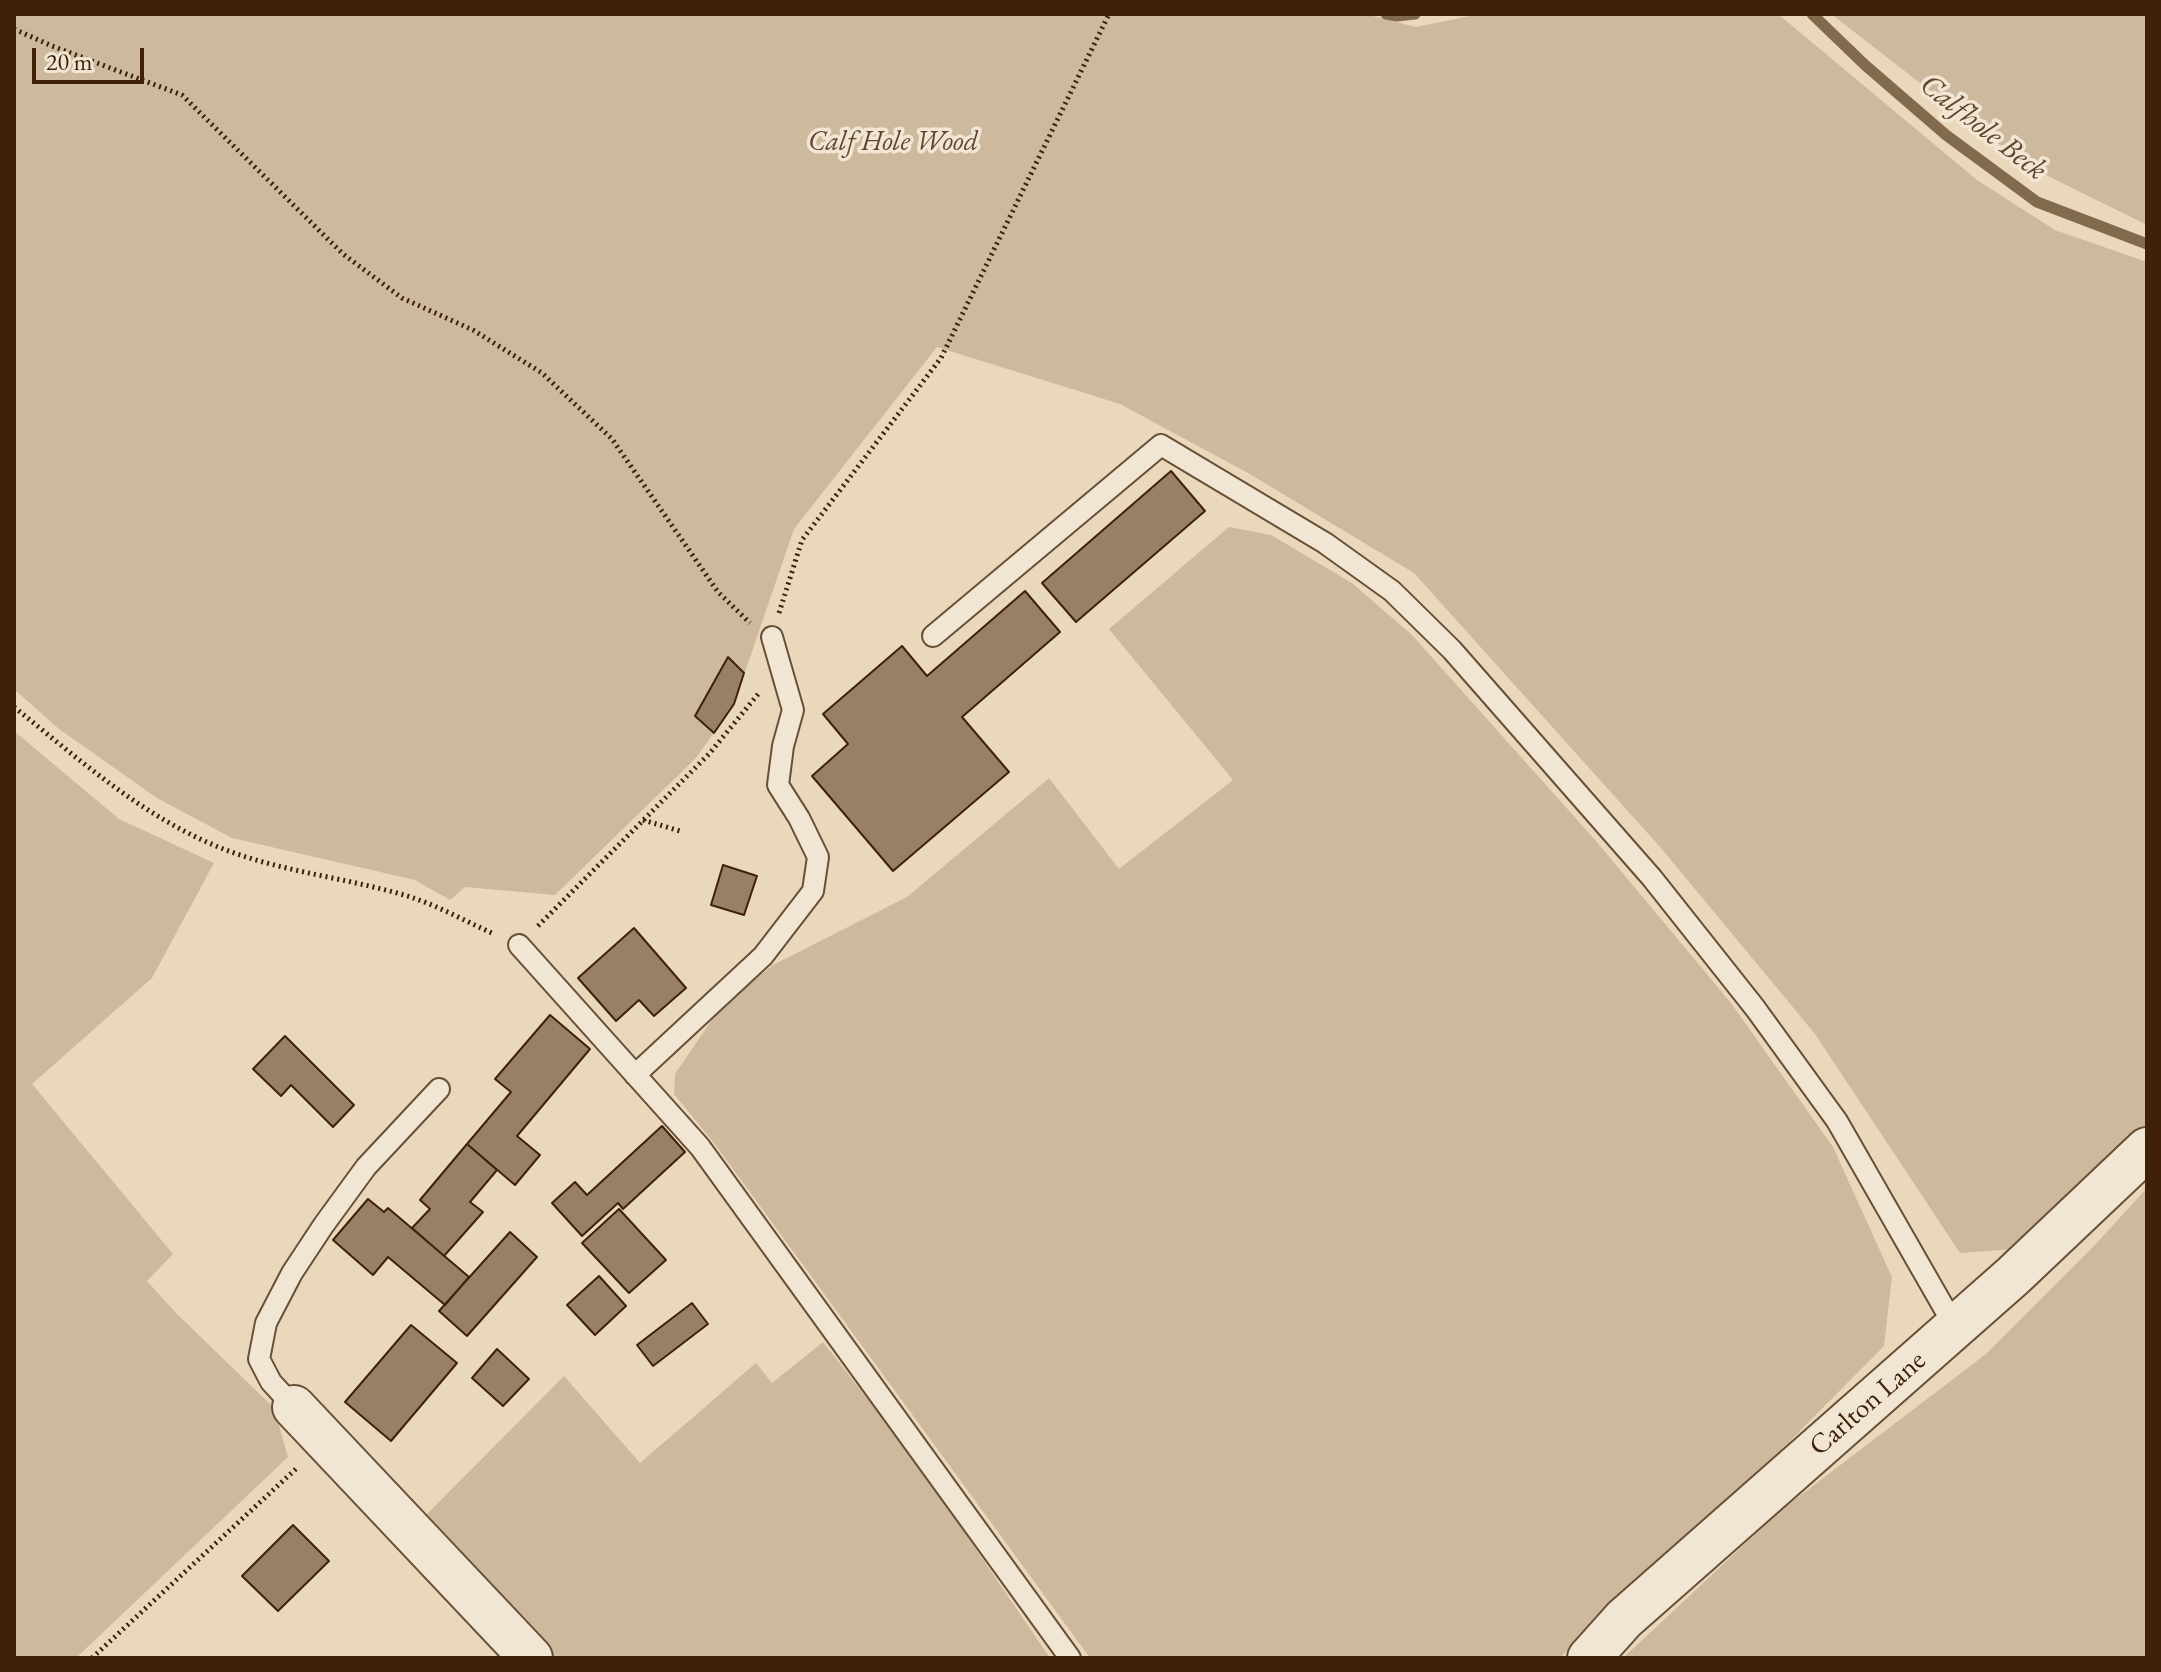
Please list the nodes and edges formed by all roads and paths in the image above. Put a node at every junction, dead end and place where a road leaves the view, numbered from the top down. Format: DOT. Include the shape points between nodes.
graph roads {
  1 [pos="1109,14"];
  2 [pos="14,29"];
  3 [pos="933,636"];
  4 [pos="772,637"];
  5 [pos="14,707"];
  6 [pos="643,820"];
  7 [pos="680,831"];
  8 [pos="519,945"];
  9 [pos="635,1075"];
  10 [pos="439,1089"];
  11 [pos="2147,1149"];
  12 [pos="1955,1327"];
  13 [pos="294,1407"];
  14 [pos="325,1442"];
  15 [pos="92,1658"];
  16 [pos="531,1658"];
  17 [pos="1070,1658"];
  18 [pos="1589,1658"];
  1 -- 4 [label="path" via="941,358 802,540"];
  2 -- 4 [label="path" via="182,95 343,254 402,298 473,330 542,373 612,439 718,592"];
  3 -- 12 [label="lane" via="1161,445 1325,543 1392,591 1452,650 1652,878 1837,1121"];
  4 -- 6 [label="path" via="758,696"];
  4 -- 9 [label="lane" via="793,710 778,785 818,857 813,891 763,956"];
  5 -- 8 [label="path" via="103,778 208,843 276,867 405,896"];
  6 -- 7 [label="path"];
  6 -- 8 [label="path"];
  8 -- 9 [label="lane"];
  9 -- 17 [label="lane" via="700,1147"];
  10 -- 13 [label="lane" via="366,1167 292,1273 266,1323 259,1359"];
  11 -- 12 [label="street, Carlton Lane"];
  12 -- 18 [label="street, Carlton Lane" via="1624,1619"];
  13 -- 14 [label="street"];
  14 -- 15 [label="path"];
  14 -- 16 [label="street"];
}
